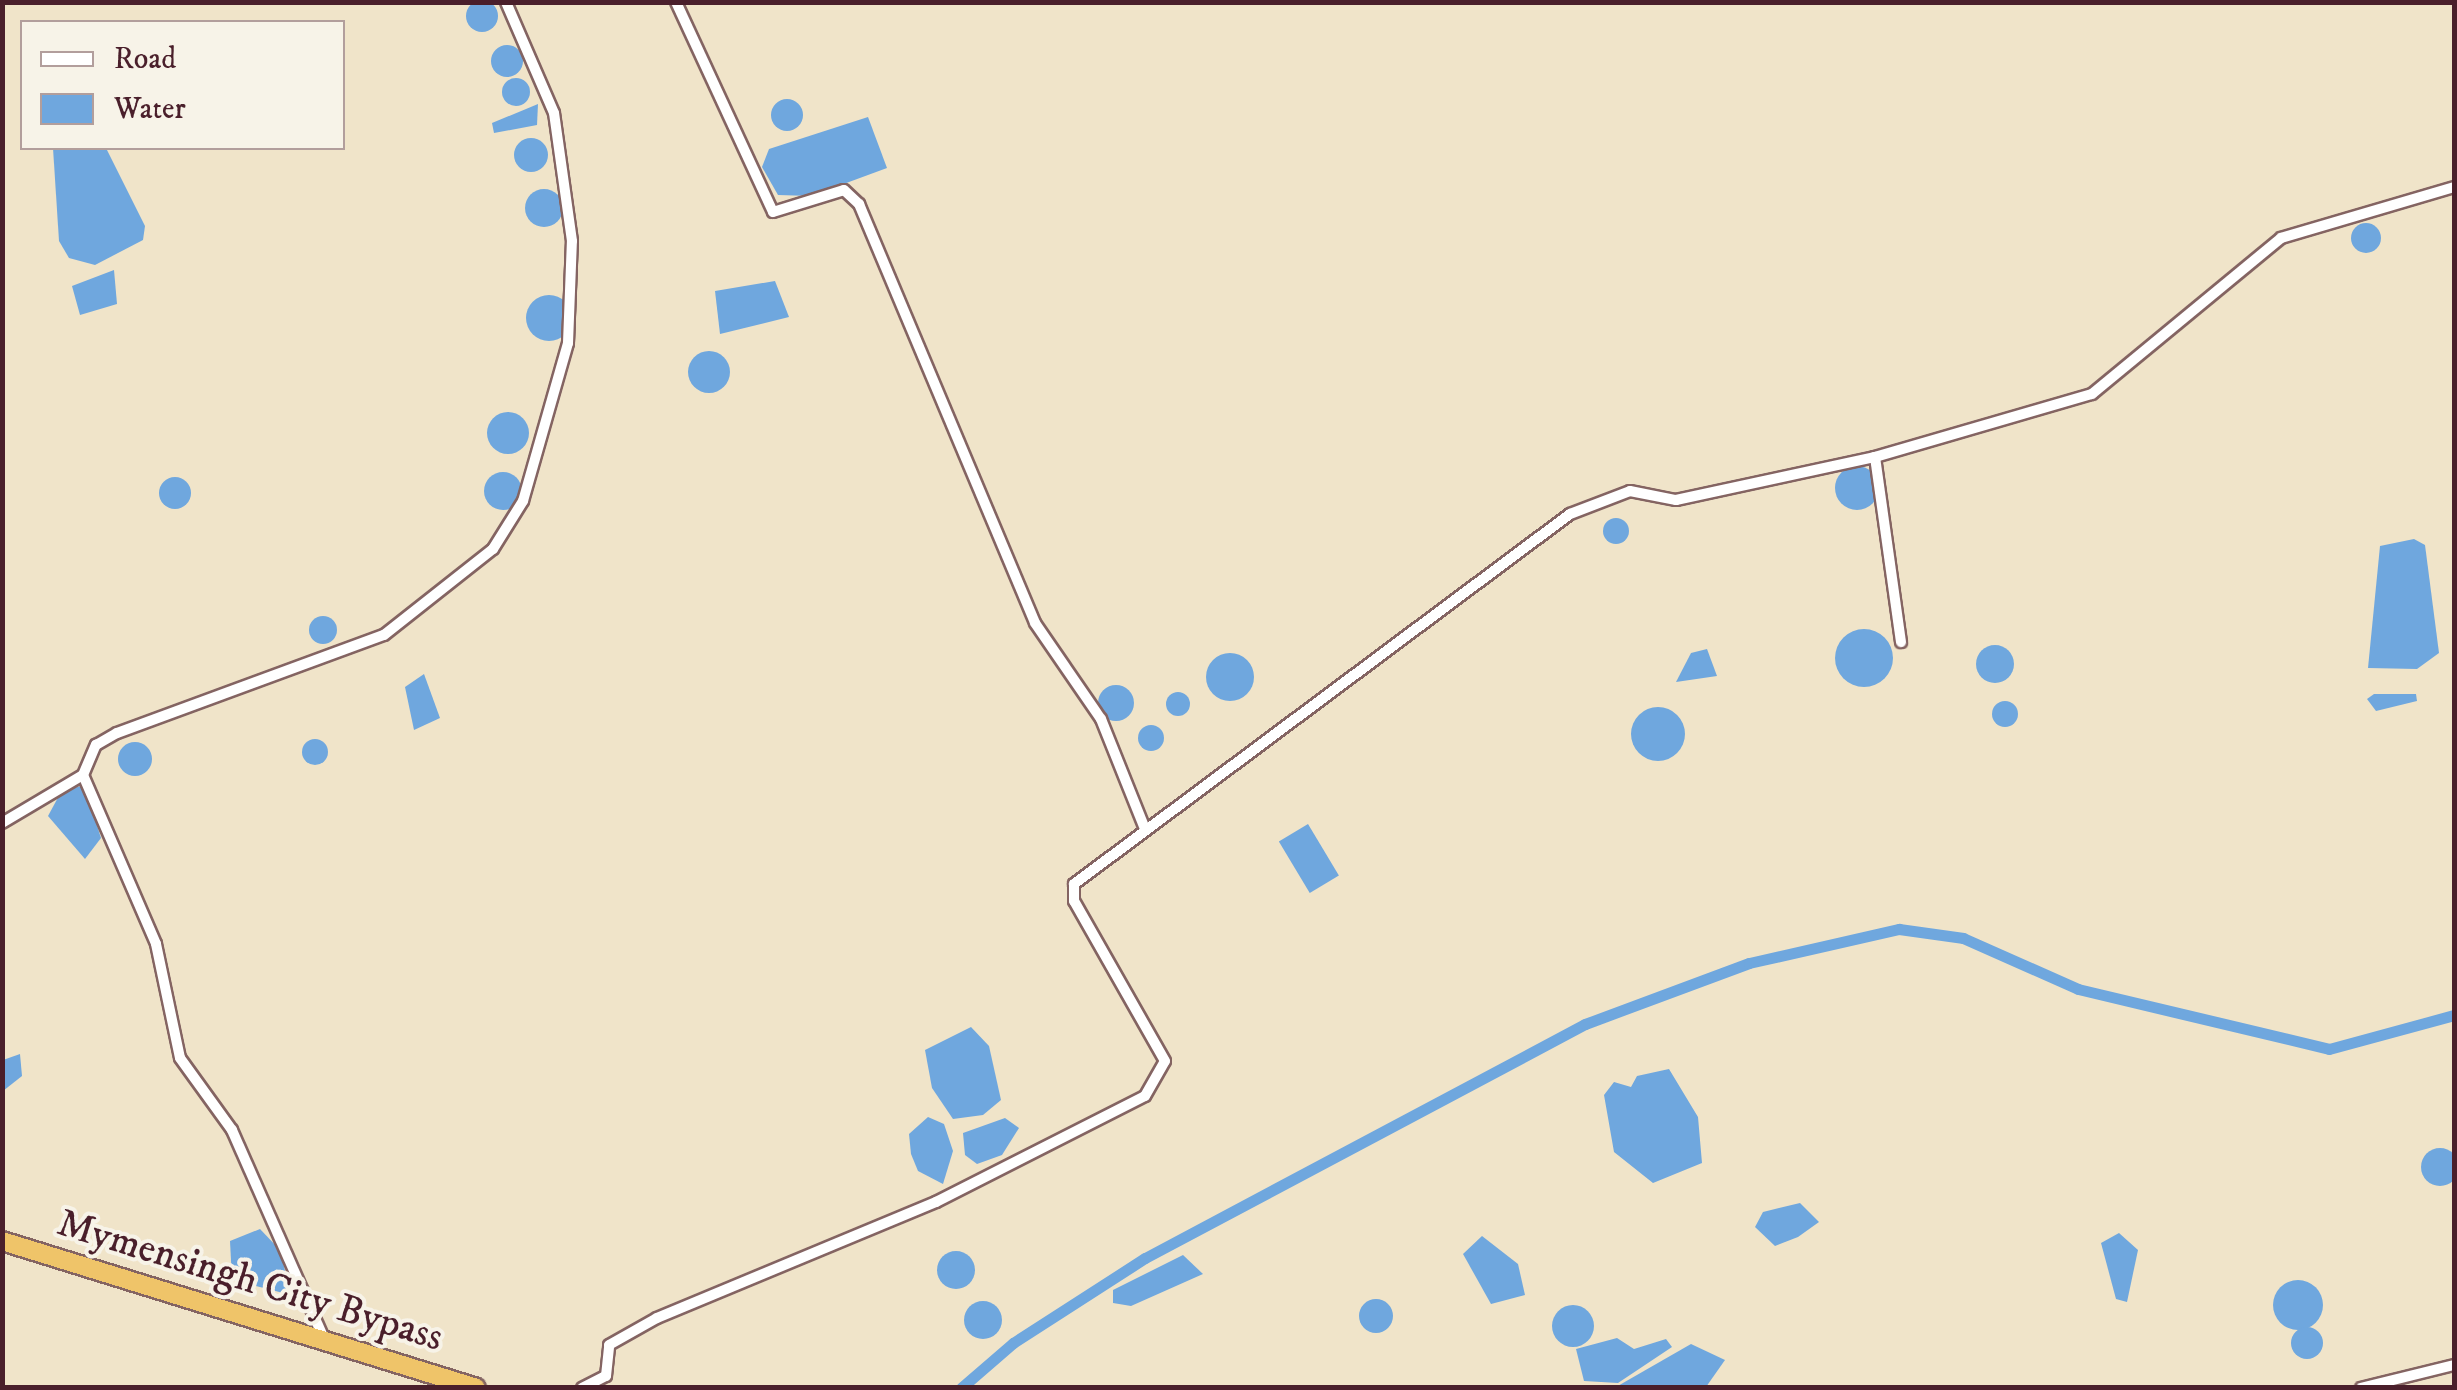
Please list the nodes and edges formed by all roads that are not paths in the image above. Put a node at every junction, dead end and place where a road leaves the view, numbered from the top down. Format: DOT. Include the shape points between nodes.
graph roads {
  1 [pos="506,2"];
  2 [pos="676,2"];
  3 [pos="2454,187"];
  4 [pos="1875,457"];
  5 [pos="1901,642"];
  6 [pos="82,775"];
  7 [pos="2,823"];
  8 [pos="1145,829"];
  9 [pos="2,1241"];
  10 [pos="324,1340"];
  11 [pos="2454,1365"];
  12 [pos="476,1388"];
  13 [pos="582,1388"];
  14 [pos="2361,1388"];
  1 -- 6 [label="street" via="554,113 572,242 568,343 523,501 493,549 384,636 117,733 96,745"];
  2 -- 8 [label="street" via="773,212 844,190 858,204 1035,624 1101,720"];
  3 -- 4 [label="street" via="2281,238 2092,394"];
  4 -- 5 [label="street"];
  4 -- 8 [label="street" via="1676,500 1630,491 1570,514"];
  6 -- 7 [label="street"];
  6 -- 10 [label="street" via="156,944 180,1058 232,1130"];
  8 -- 13 [label="street" via="1072,889 1165,1061 1145,1096 936,1202 657,1318 609,1345 606,1376"];
  9 -- 10 [label="highway, Mymensingh City Bypass"];
  10 -- 12 [label="highway, Mymensingh City Bypass"];
  11 -- 14 [label="street"];
}
